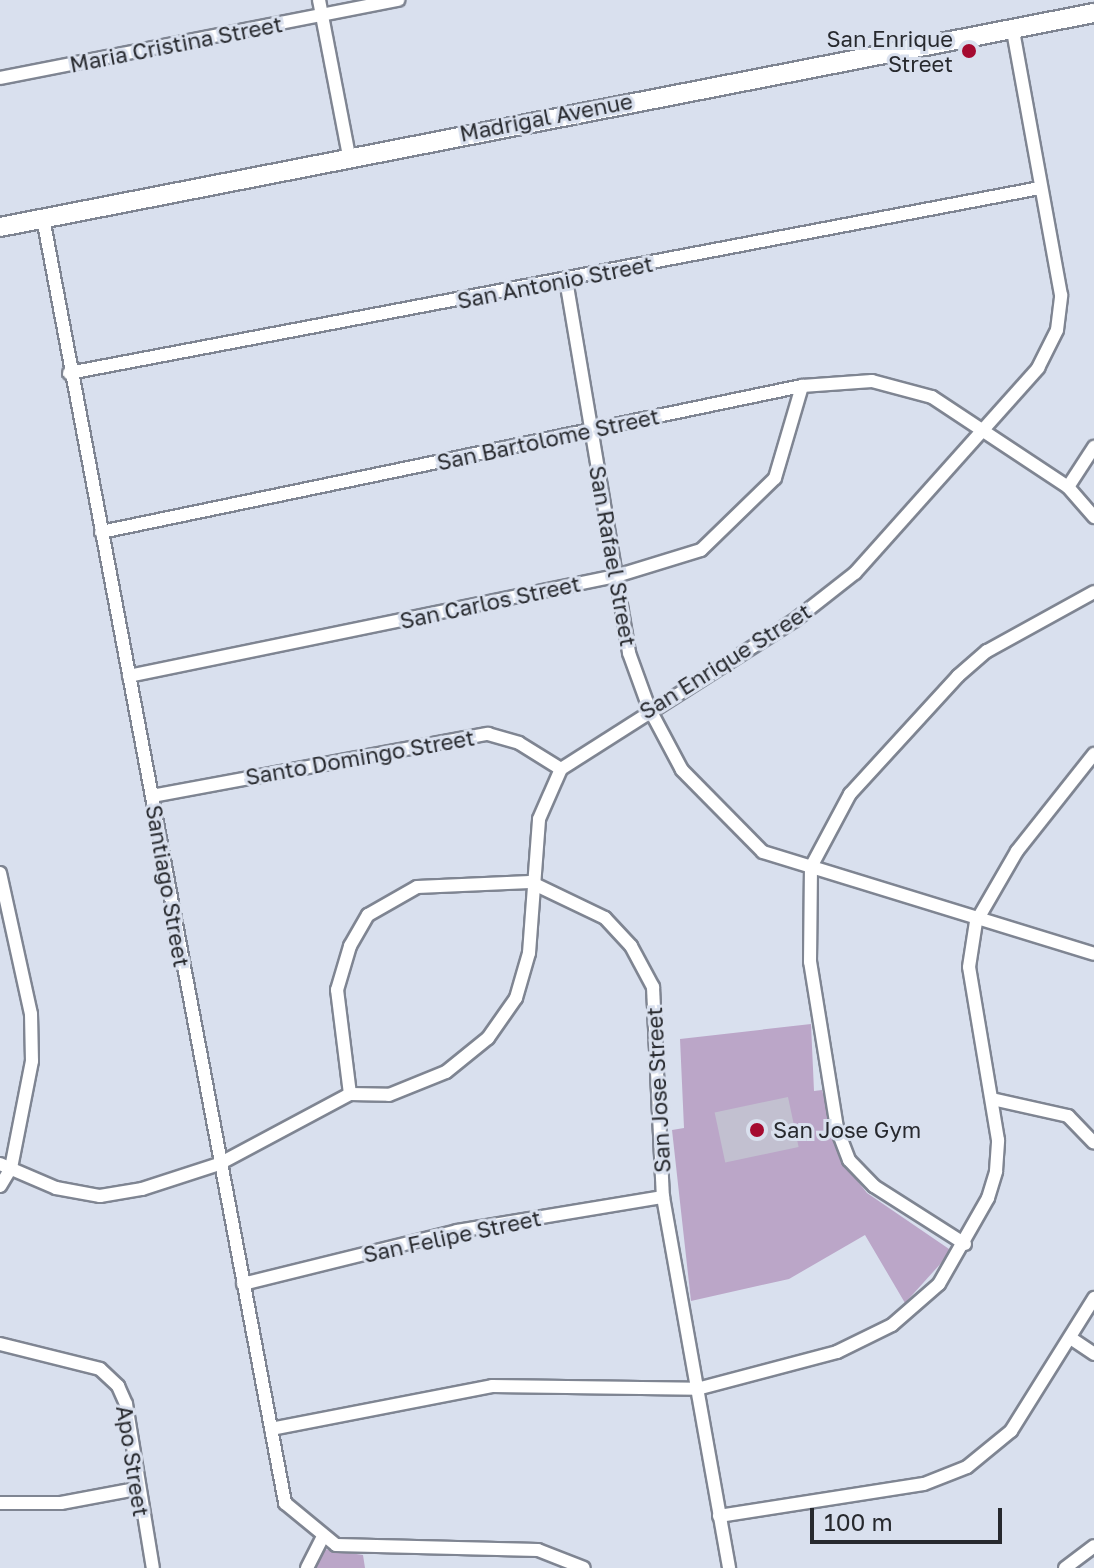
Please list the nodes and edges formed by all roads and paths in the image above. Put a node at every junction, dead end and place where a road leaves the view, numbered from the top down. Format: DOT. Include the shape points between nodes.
graph roads {
  1 [pos="319,0"];
  2 [pos="398,0"];
  3 [pos="1094,13"];
  4 [pos="322,14"];
  5 [pos="1012,26"];
  6 [pos="0,78"];
  7 [pos="349,156"];
  8 [pos="1040,188"];
  9 [pos="43,218"];
  10 [pos="0,227"];
  11 [pos="566,280"];
  12 [pos="69,373"];
  13 [pos="802,386"];
  14 [pos="591,429"];
  15 [pos="985,431"];
  16 [pos="1094,447"];
  17 [pos="1068,487"];
  18 [pos="1094,517"];
  19 [pos="101,532"];
  20 [pos="613,577"];
  21 [pos="1094,592"];
  22 [pos="129,676"];
  23 [pos="649,708"];
  24 [pos="1094,754"];
  25 [pos="561,769"];
  26 [pos="1083,772"];
  27 [pos="1094,780"];
  28 [pos="152,796"];
  29 [pos="811,867"];
  30 [pos="0,873"];
  31 [pos="530,882"];
  32 [pos="976,922"];
  33 [pos="1094,954"];
  34 [pos="350,1094"];
  35 [pos="992,1099"];
  36 [pos="1094,1143"];
  37 [pos="219,1164"];
  38 [pos="5,1166"];
  39 [pos="0,1186"];
  40 [pos="663,1197"];
  41 [pos="965,1244"];
  42 [pos="243,1284"];
  43 [pos="1094,1298"];
  44 [pos="1072,1339"];
  45 [pos="0,1344"];
  46 [pos="1094,1354"];
  47 [pos="697,1389"];
  48 [pos="271,1429"];
  49 [pos="136,1489"];
  50 [pos="0,1503"];
  51 [pos="719,1516"];
  52 [pos="322,1539"];
  53 [pos="1094,1546"];
  54 [pos="153,1568"];
  55 [pos="307,1568"];
  56 [pos="584,1568"];
  57 [pos="729,1568"];
  58 [pos="1065,1568"];
  1 -- 4 [label="street"];
  2 -- 4 [label="street, Maria Cristina Street"];
  3 -- 5 [label="street, Madrigal Avenue"];
  4 -- 6 [label="street, Maria Cristina Street"];
  4 -- 7 [label="street"];
  5 -- 7 [label="street, Madrigal Avenue"];
  5 -- 8 [label="street, San Enrique Street"];
  7 -- 9 [label="street, Madrigal Avenue"];
  8 -- 11 [label="street, San Antonio Street"];
  8 -- 15 [label="street, San Enrique Street" via="1061,295 1057,330 1038,368"];
  9 -- 10 [label="street, Madrigal Avenue"];
  9 -- 12 [label="street, Santiago Street"];
  11 -- 12 [label="street, San Antonio Street"];
  11 -- 14 [label="street, San Rafael Street"];
  12 -- 19 [label="street, Santiago Street"];
  13 -- 14 [label="street, San Bartolome Street"];
  13 -- 15 [label="street, San Bartolome Street" via="906,385"];
  13 -- 20 [label="street, San Carlos Street" via="775,478 740,517 701,550"];
  14 -- 19 [label="street, San Bartolome Street"];
  14 -- 20 [label="street, San Rafael Street"];
  15 -- 17 [label="street, San Bartolome Street"];
  15 -- 23 [label="street, San Enrique Street" via="855,573 795,620"];
  16 -- 17 [label="street"];
  17 -- 18 [label="street, San Bartolome Street"];
  19 -- 22 [label="street, Santiago Street"];
  20 -- 22 [label="street, San Carlos Street"];
  20 -- 23 [label="street, San Rafael Street"];
  21 -- 29 [label="street" via="998,644 958,676 850,794"];
  22 -- 28 [label="street, Santiago Street"];
  23 -- 25 [label="street, San Enrique Street"];
  23 -- 29 [label="street, San Rafael Street" via="682,770 722,816 763,852"];
  24 -- 26 [label="street"];
  25 -- 28 [label="street, Santo Domingo Street" via="519,743 488,734"];
  25 -- 31 [label="street" via="539,819"];
  26 -- 27 [label="street"];
  26 -- 32 [label="street" via="1017,851"];
  28 -- 37 [label="street, Santiago Street"];
  29 -- 32 [label="street, San Rafael Street"];
  29 -- 41 [label="street" via="810,962 837,1128 849,1160 874,1186"];
  30 -- 38 [label="street" via="31,1014 32,1061"];
  31 -- 34 [label="street" via="529,953 516,998 488,1038 446,1072 389,1095"];
  31 -- 34 [label="street, San Jose Street" via="417,887 368,915 337,990"];
  31 -- 40 [label="street, San Jose Street" via="605,918 631,946 653,987"];
  32 -- 33 [label="street, San Rafael Street" via="1047,936"];
  32 -- 35 [label="street" via="969,967"];
  34 -- 37 [label="street"];
  35 -- 36 [label="street" via="1068,1116"];
  35 -- 41 [label="street" via="996,1171"];
  37 -- 38 [label="street" via="100,1196 56,1188"];
  37 -- 42 [label="street, Santiago Street"];
  38 -- 39 [label="street"];
  40 -- 42 [label="street, San Felipe Street" via="457,1231"];
  40 -- 47 [label="street, San Jose Street"];
  41 -- 47 [label="street" via="939,1284 892,1325 837,1352"];
  42 -- 48 [label="street, Santiago Street"];
  43 -- 44 [label="street"];
  44 -- 46 [label="street"];
  44 -- 51 [label="street" via="1011,1431 967,1467 924,1484"];
  45 -- 49 [label="street, Apo Street" via="100,1369 118,1386 126,1404"];
  47 -- 48 [label="street" via="492,1386"];
  47 -- 51 [label="street, San Jose Street"];
  48 -- 52 [label="street, Santiago Street" via="285,1503"];
  49 -- 50 [label="street" via="61,1503"];
  49 -- 54 [label="street, Apo Street"];
  51 -- 57 [label="street, San Jose Street"];
  52 -- 55 [label="street"];
  52 -- 56 [label="street" via="336,1545 538,1550"];
  53 -- 58 [label="street"];
}
